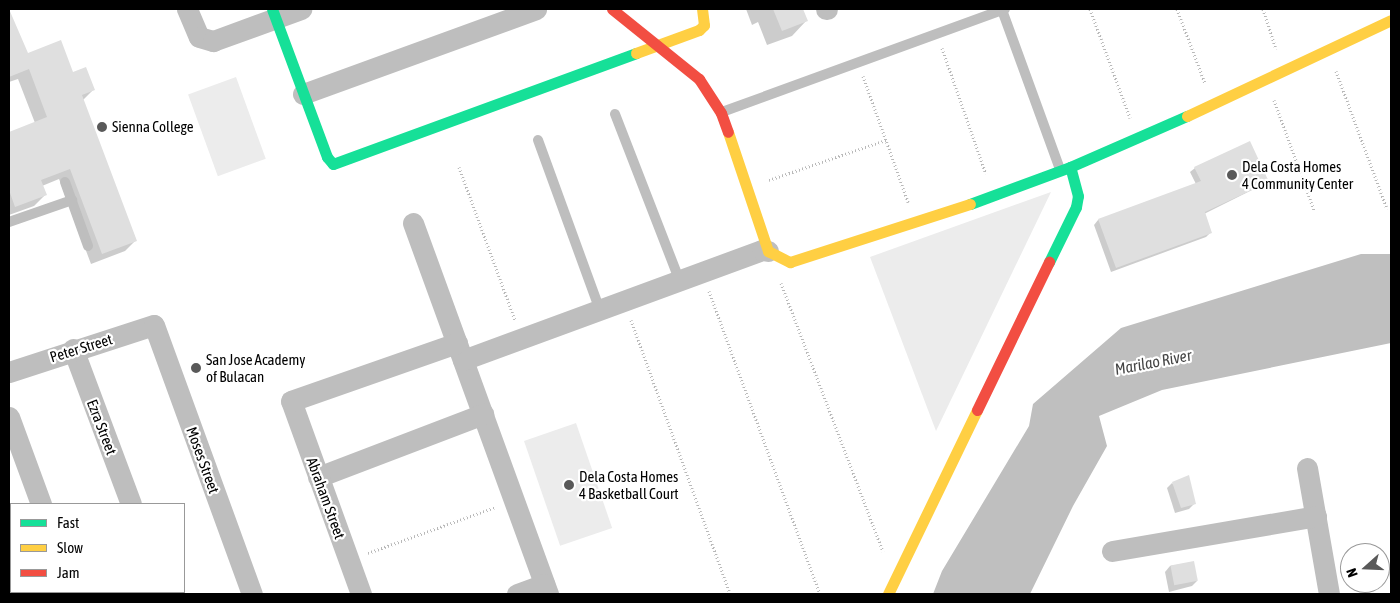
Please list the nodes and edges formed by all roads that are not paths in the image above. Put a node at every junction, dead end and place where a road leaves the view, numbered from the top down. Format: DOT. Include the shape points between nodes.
graph roads {
  1 [pos="187,9"];
  2 [pos="301,9"];
  3 [pos="536,9"];
  4 [pos="614,9"];
  5 [pos="702,9"];
  6 [pos="1004,9"];
  7 [pos="273,14"];
  8 [pos="1391,20"];
  9 [pos="659,44"];
  10 [pos="303,94"];
  11 [pos="721,113"];
  12 [pos="615,114"];
  13 [pos="538,140"];
  14 [pos="1065,169"];
  15 [pos="65,182"];
  16 [pos="72,200"];
  17 [pos="9,222"];
  18 [pos="413,223"];
  19 [pos="88,246"];
  20 [pos="768,251"];
  21 [pos="680,282"];
  22 [pos="600,310"];
  23 [pos="154,325"];
  24 [pos="73,349"];
  25 [pos="460,352"];
  26 [pos="9,372"];
  27 [pos="483,414"];
  28 [pos="9,417"];
  29 [pos="1307,468"];
  30 [pos="318,477"];
  31 [pos="41,503"];
  32 [pos="131,503"];
  33 [pos="1316,516"];
  34 [pos="1112,551"];
  35 [pos="546,589"];
  36 [pos="252,594"];
  37 [pos="361,594"];
  38 [pos="517,594"];
  39 [pos="888,594"];
  40 [pos="1329,594"];
  1 -- 7 [label="street" via="199,37 206,41 222,39"];
  2 -- 7 [label="street"];
  3 -- 10 [label="street"];
  4 -- 9 [label="street"];
  5 -- 9 [label="street" via="704,25 699,30"];
  6 -- 11 [label="lane"];
  6 -- 14 [label="lane"];
  7 -- 10 [label="street"];
  8 -- 14 [label="street" via="1138,139"];
  9 -- 10 [label="street" via="343,163 334,164 327,156"];
  9 -- 11 [label="street" via="699,79"];
  11 -- 20 [label="street"];
  12 -- 21 [label="lane"];
  13 -- 22 [label="lane"];
  14 -- 20 [label="street" via="802,260 790,262"];
  14 -- 39 [label="street" via="1078,196 1076,207"];
  15 -- 16 [label="lane"];
  16 -- 17 [label="lane"];
  16 -- 19 [label="lane"];
  18 -- 25 [label="street"];
  20 -- 21 [label="street" via="762,250"];
  21 -- 22 [label="street"];
  22 -- 25 [label="street" via="522,339"];
  23 -- 24 [label="street, Peter Street"];
  23 -- 36 [label="street, Moses Street"];
  24 -- 26 [label="street, Peter Street"];
  24 -- 32 [label="street, Ezra Street"];
  25 -- 27 [label="street"];
  25 -- 30 [label="street, Abraham Street" via="290,401"];
  27 -- 30 [label="street"];
  27 -- 35 [label="street"];
  28 -- 31 [label="street"];
  29 -- 33 [label="street"];
  30 -- 37 [label="street, Abraham Street"];
  33 -- 34 [label="street"];
  33 -- 40 [label="street"];
  35 -- 38 [label="street"];
}
